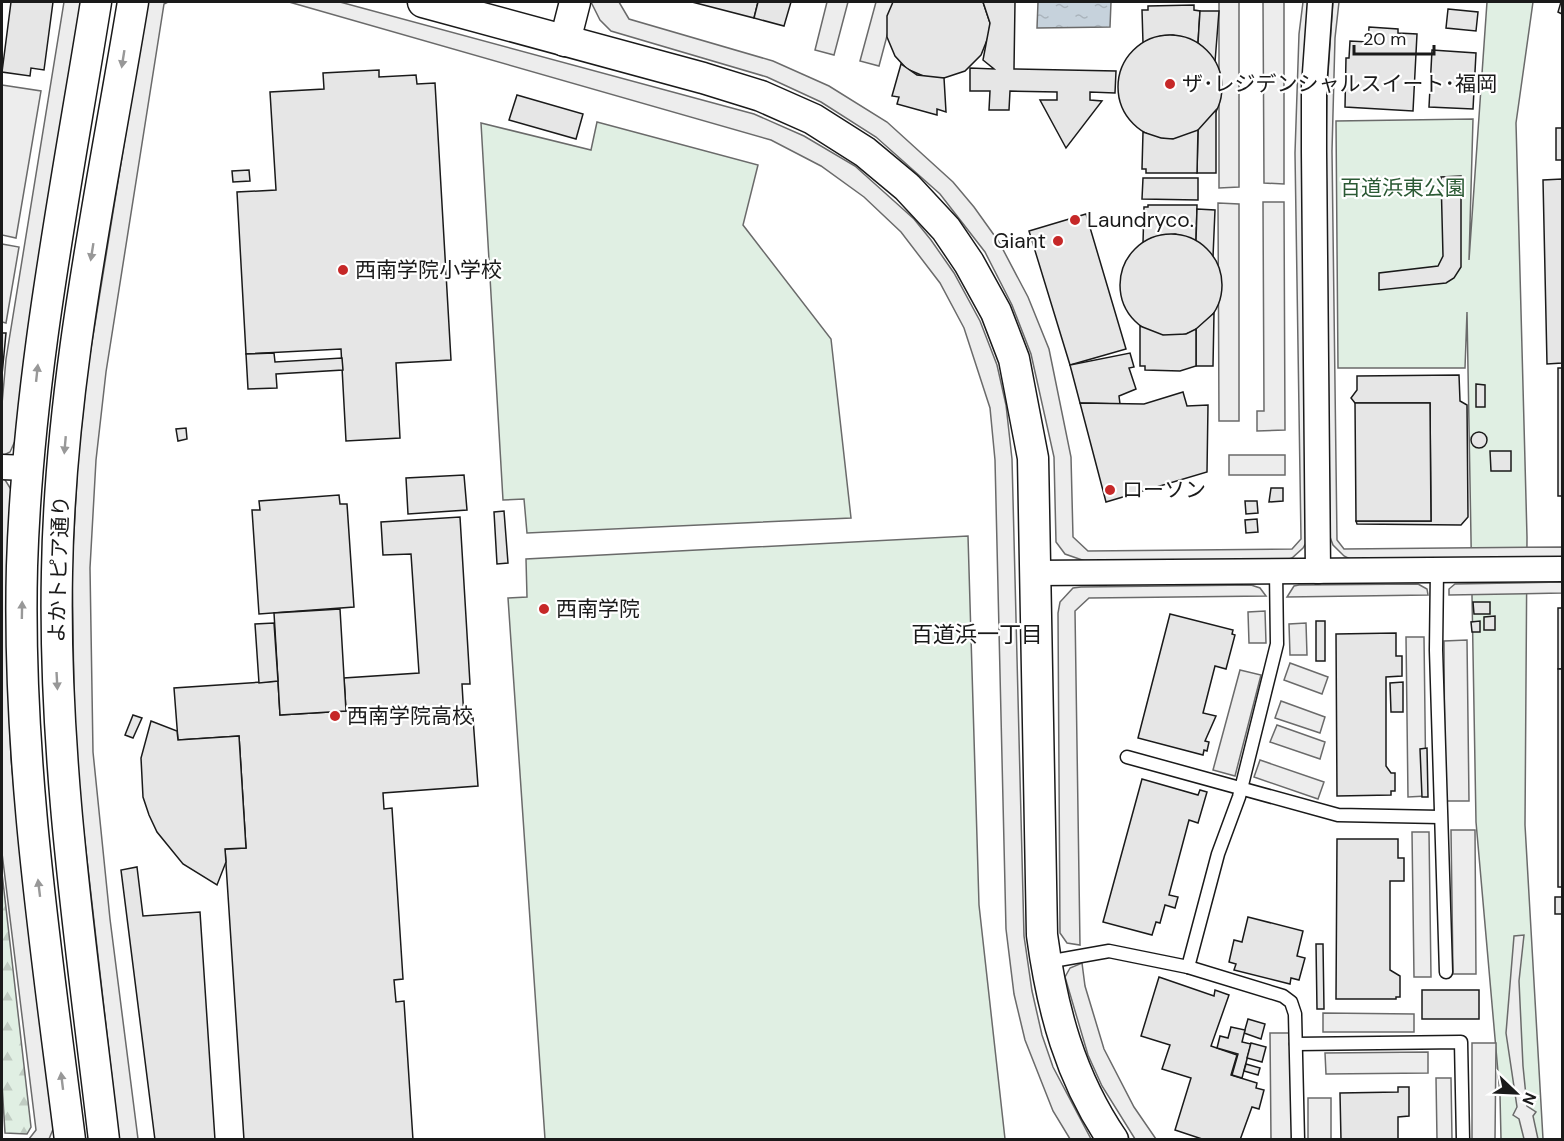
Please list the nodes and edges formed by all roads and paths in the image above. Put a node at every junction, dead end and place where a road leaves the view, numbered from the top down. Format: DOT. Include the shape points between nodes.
graph roads {
  1 [pos="96,2"];
  2 [pos="133,2"];
  3 [pos="423,2"];
  4 [pos="575,2"];
  5 [pos="1320,2"];
  6 [pos="565,41"];
  7 [pos="14,467"];
  8 [pos="1563,569"];
  9 [pos="1437,570"];
  10 [pos="1276,571"];
  11 [pos="1318,571"];
  12 [pos="1034,573"];
  13 [pos="1127,757"];
  14 [pos="1241,787"];
  15 [pos="1440,817"];
  16 [pos="1046,962"];
  17 [pos="1188,967"];
  18 [pos="1446,972"];
  19 [pos="1296,1044"];
  20 [pos="70,1140"];
  21 [pos="104,1140"];
  22 [pos="1113,1140"];
  23 [pos="1298,1140"];
  24 [pos="1463,1140"];
  7 -- 1 [label="street, よかトピア通り, one-way" via="39,361"];
  2 -- 21 [label="street, よかトピア通り, one-way" via="73,363 57,568 61,760"];
  3 -- 6 [label="street"];
  4 -- 6 [label="street"];
  5 -- 11 [label="street" via="1314,87"];
  6 -- 12 [label="street" via="703,78 786,106 840,134 927,207 969,262 996,312 1014,360 1033,458"];
  20 -- 7 [label="street, よかトピア通り, one-way" via="25,755"];
  8 -- 9 [label="street"];
  9 -- 11 [label="street"];
  9 -- 15 [label="lane"];
  10 -- 11 [label="street"];
  10 -- 12 [label="street"];
  10 -- 14 [label="lane" via="1277,644"];
  12 -- 16 [label="street" via="1042,935"];
  13 -- 14 [label="lane"];
  14 -- 15 [label="lane" via="1338,816"];
  14 -- 17 [label="lane" via="1218,854"];
  15 -- 18 [label="lane"];
  16 -- 17 [label="lane" via="1109,951"];
  16 -- 22 [label="street" via="1059,1029 1070,1061"];
  17 -- 19 [label="lane" via="1283,996 1291,1002 1295,1014"];
  19 -- 23 [label="lane"];
  19 -- 24 [label="lane" via="1461,1042"];
}
